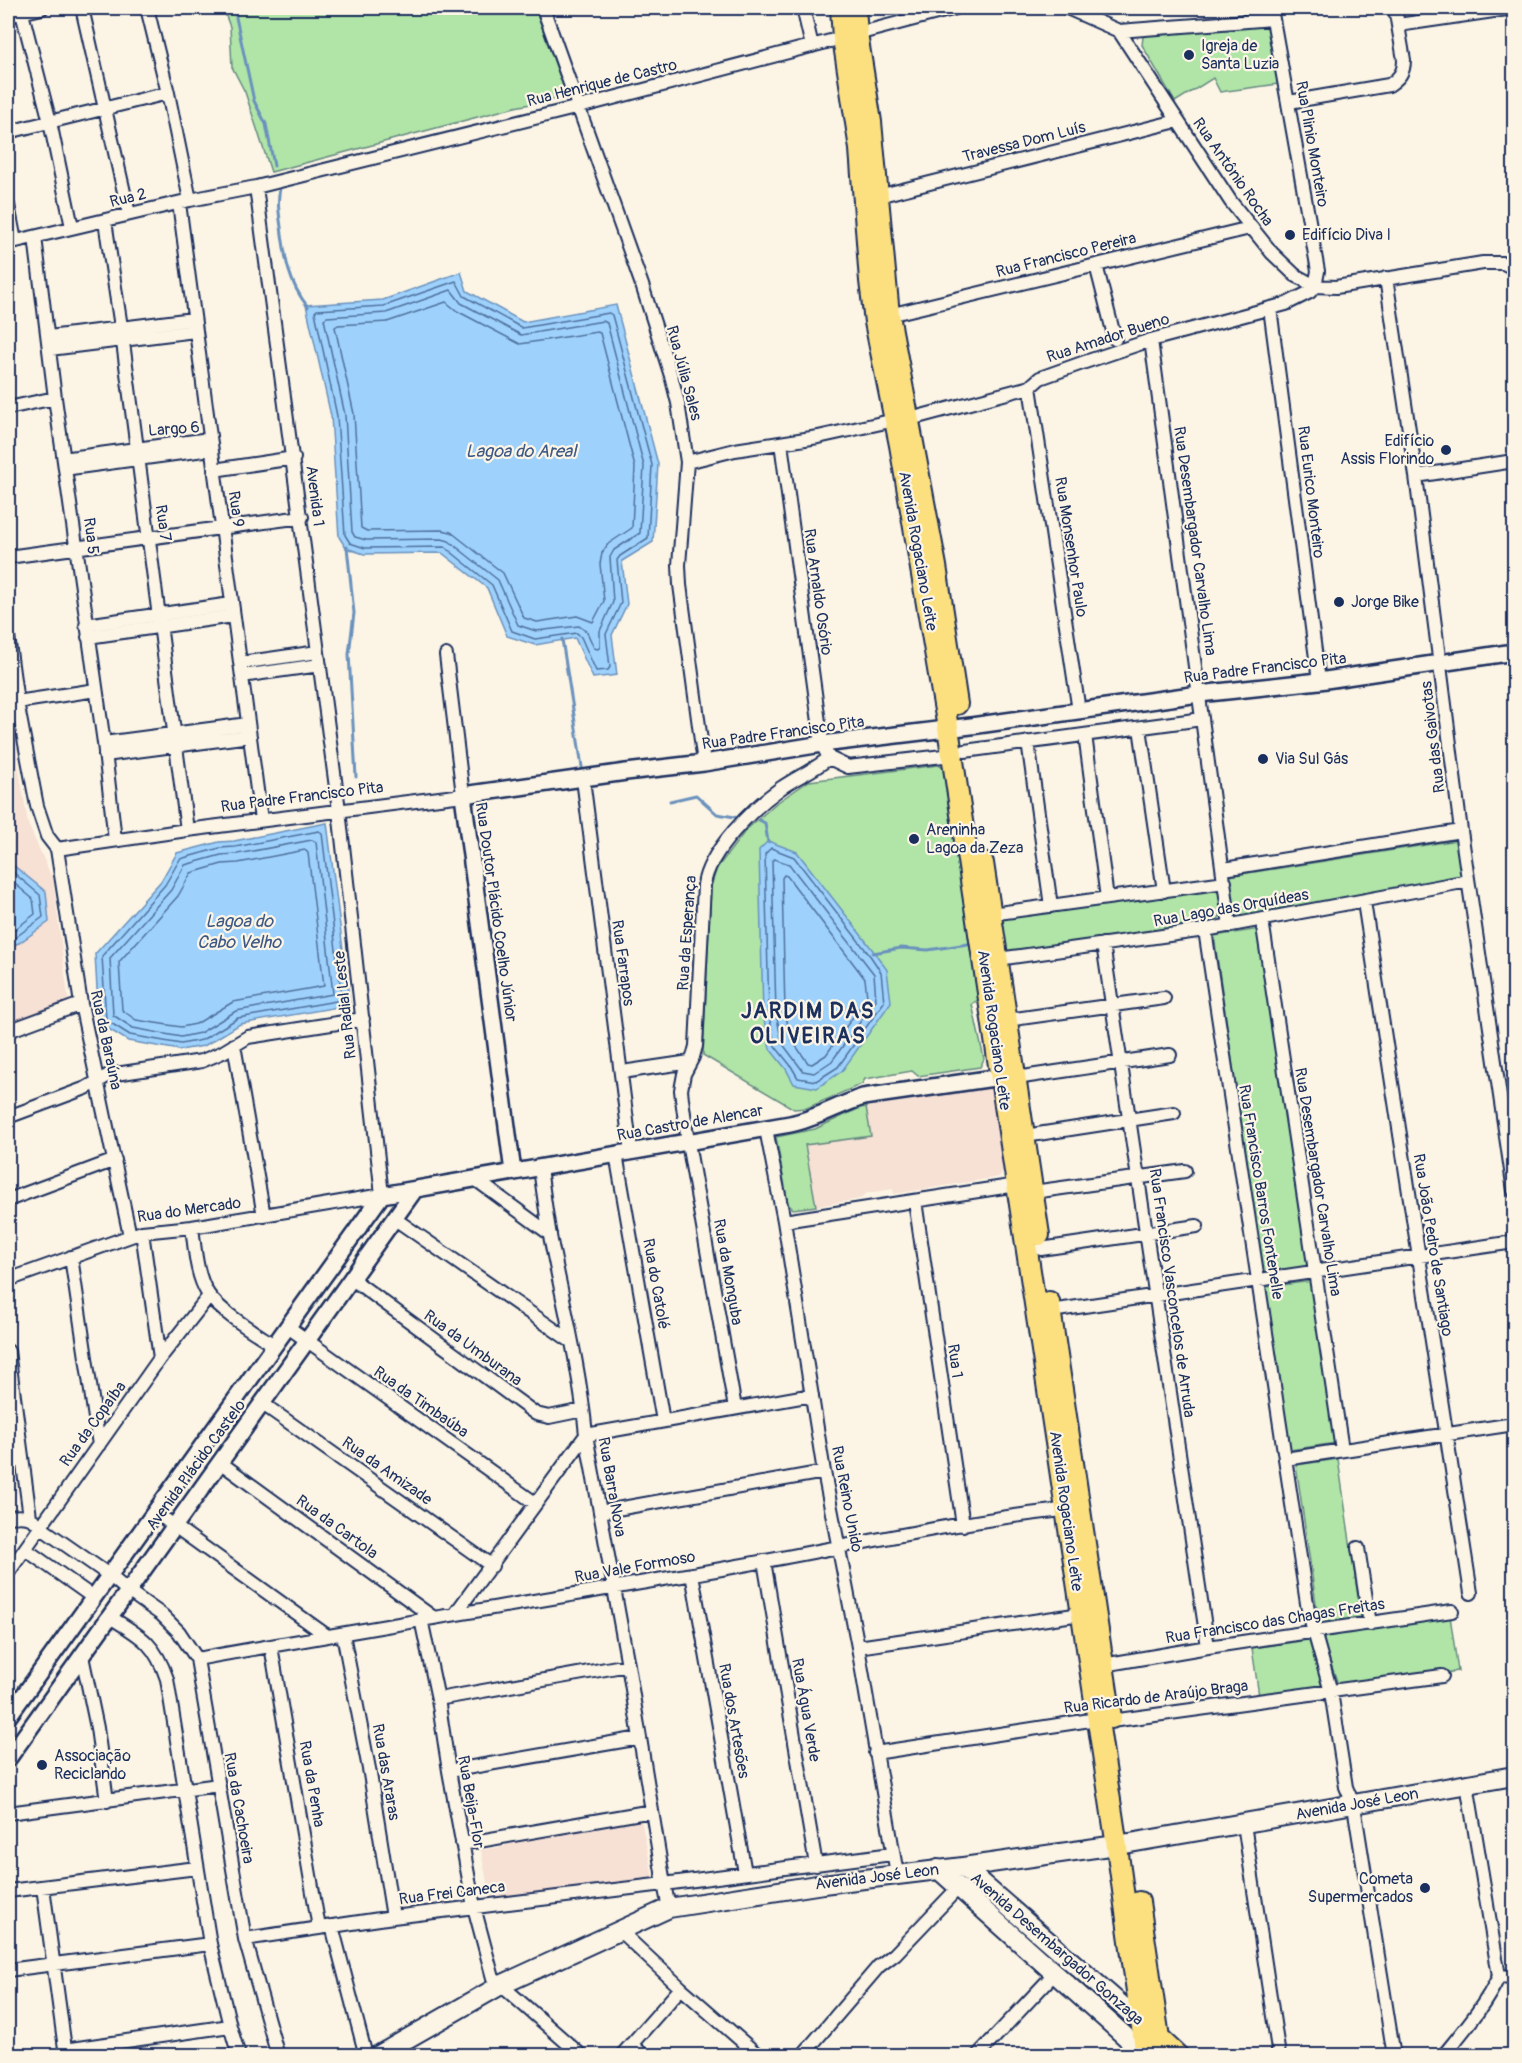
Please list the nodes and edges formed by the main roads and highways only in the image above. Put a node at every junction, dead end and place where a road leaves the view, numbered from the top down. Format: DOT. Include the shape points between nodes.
graph roads {
  1 [pos="841,8"];
  2 [pos="855,8"];
  3 [pos="850,36"];
  4 [pos="902,420"];
  5 [pos="988,938"];
  6 [pos="1008,1077"];
  7 [pos="1025,1189"];
  8 [pos="1044,1312"];
  9 [pos="1073,1509"];
  10 [pos="1104,1720"];
  11 [pos="1515,1776"];
  12 [pos="1124,1844"];
  13 [pos="963,1867"];
  14 [pos="938,1869"];
  15 [pos="1142,2023"];
  16 [pos="1159,2038"];
  17 [pos="383,2054"];
  18 [pos="1146,2055"];
  19 [pos="1178,2055"];
  1 -- 3 [label="main road, Avenida Rogaciano Leite"];
  2 -- 3 [label="main road, Avenida Rogaciano Leite"];
  3 -- 4 [label="main road, Avenida Rogaciano Leite" via="871,122"];
  3 -- 4 [label="main road, Avenida Rogaciano Leite" via="872,301"];
  4 -- 5 [label="main road, Avenida Rogaciano Leite" via="939,586 958,753"];
  5 -- 6 [label="main road, Avenida Rogaciano Leite"];
  5 -- 6 [label="main road, Avenida Rogaciano Leite" via="1007,1020"];
  6 -- 7 [label="main road, Avenida Rogaciano Leite"];
  6 -- 7 [label="main road, Avenida Rogaciano Leite" via="1025,1136"];
  7 -- 8 [label="main road, Avenida Rogaciano Leite"];
  7 -- 8 [label="main road, Avenida Rogaciano Leite" via="1041,1249"];
  8 -- 9 [label="main road, Avenida Rogaciano Leite"];
  9 -- 10 [label="main road, Avenida Rogaciano Leite" via="1081,1614"];
  9 -- 10 [label="main road, Avenida Rogaciano Leite" via="1103,1665"];
  10 -- 12 [label="main road, Avenida Rogaciano Leite"];
  11 -- 12 [label="main road, Avenida José Leon"];
  12 -- 13 [label="main road, Avenida José Leon"];
  12 -- 15 [label="main road, Avenida Rogaciano Leite"];
  12 -- 16 [label="main road, Avenida Rogaciano Leite"];
  13 -- 14 [label="main road, Avenida José Leon"];
  13 -- 15 [label="main road, Avenida Desembargador Gonzaga"];
  14 -- 17 [label="main road, Avenida José Leon" via="669,1908 501,1985"];
  14 -- 18 [label="main road, Avenida Desembargador Gonzaga"];
  15 -- 16 [label="main road, Avenida Desembargador Gonzaga"];
  15 -- 18 [label="main road, Avenida Rogaciano Leite"];
  16 -- 19 [label="main road, Avenida Desembargador Gonzaga"];
}
